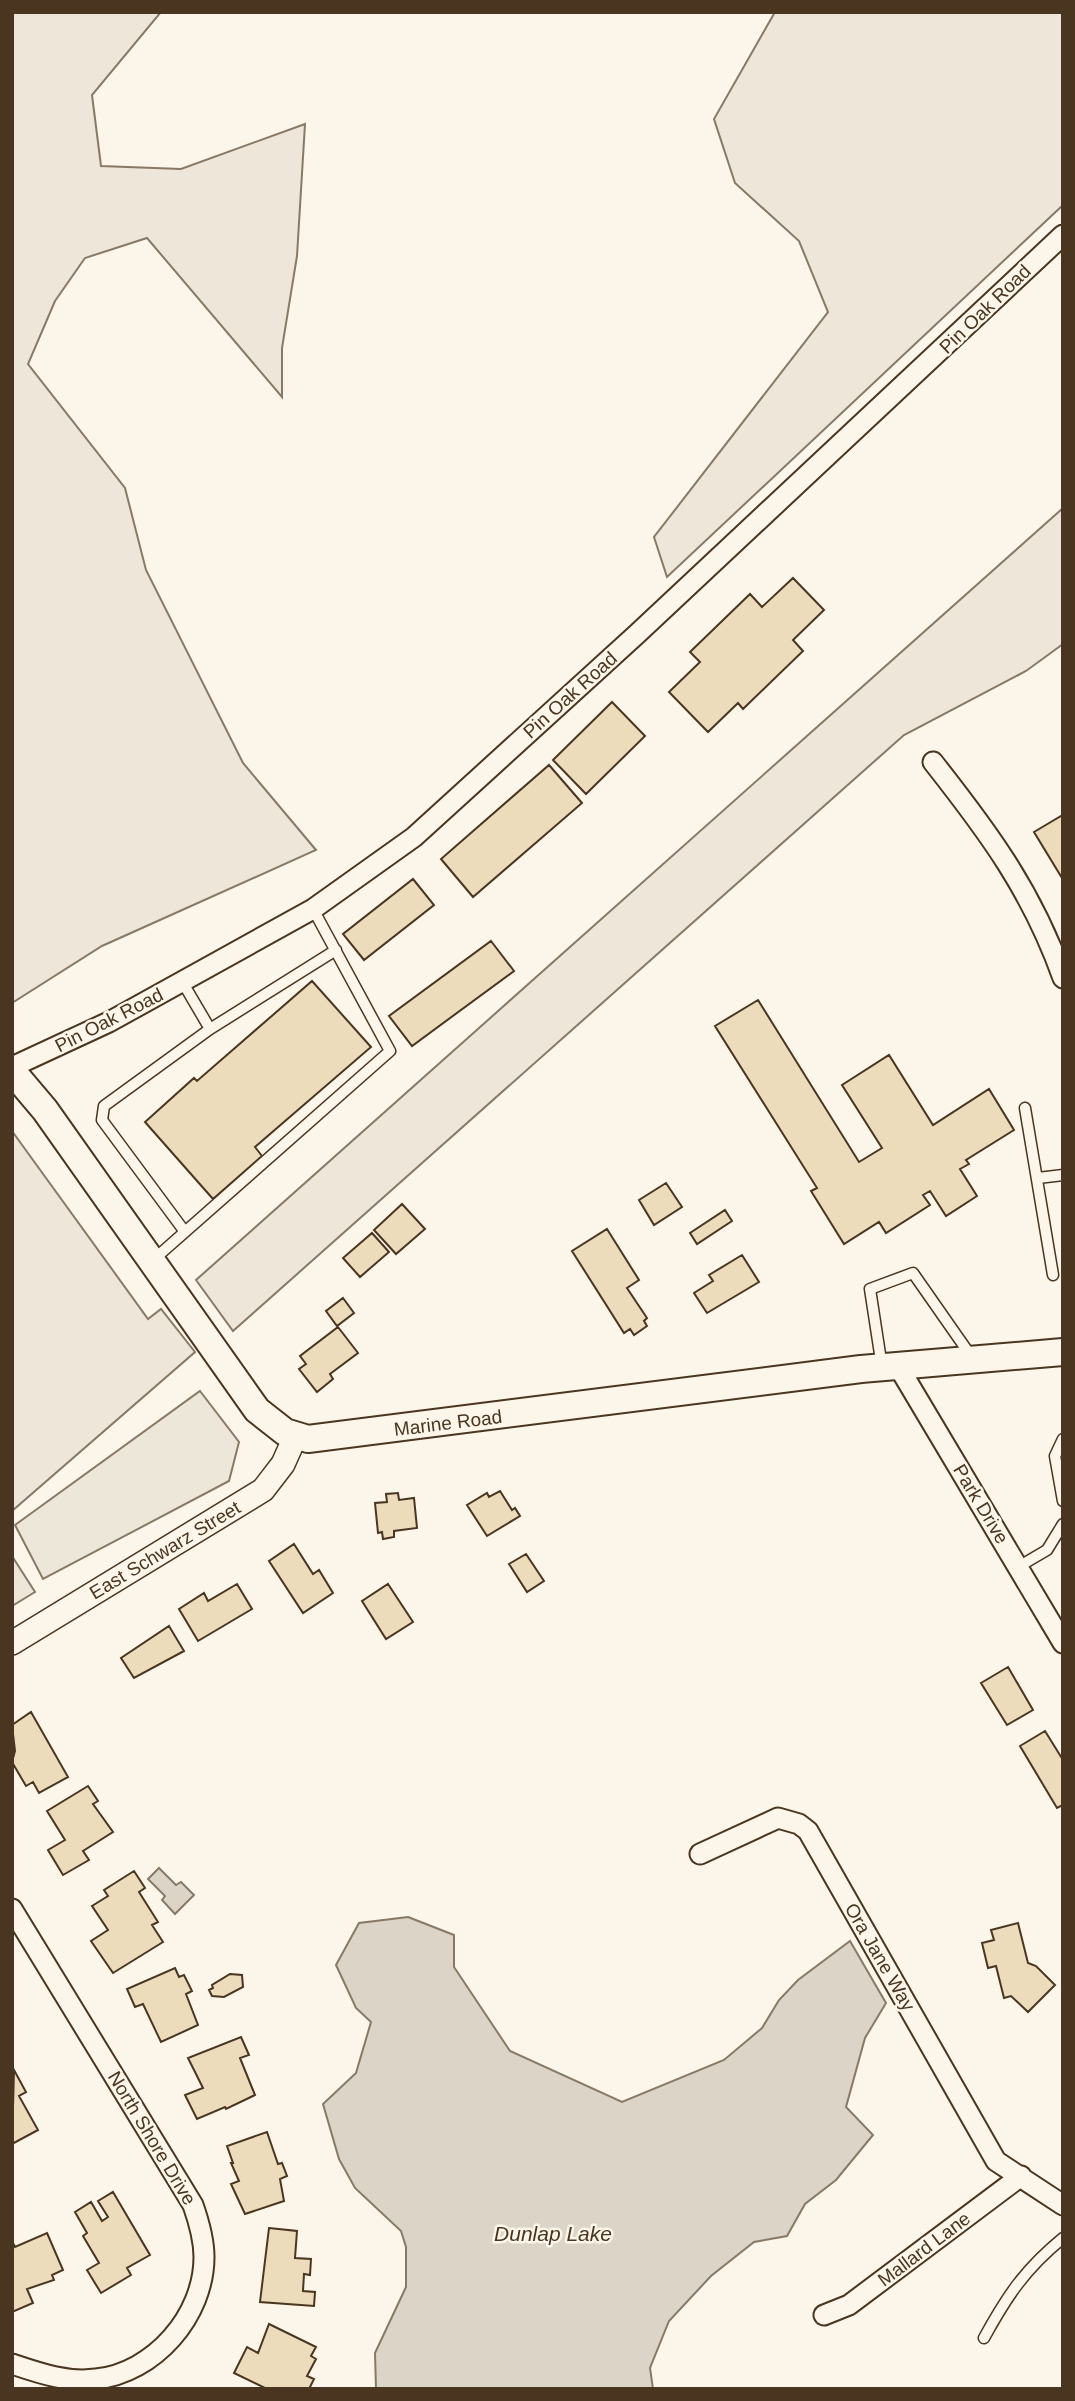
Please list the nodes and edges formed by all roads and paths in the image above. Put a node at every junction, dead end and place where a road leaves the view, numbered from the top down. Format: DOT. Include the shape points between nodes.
graph roads {
  1 [pos="1063,234"];
  2 [pos="933,762"];
  3 [pos="313,909"];
  4 [pos="335,950"];
  5 [pos="1058,950"];
  6 [pos="1063,978"];
  7 [pos="183,983"];
  8 [pos="210,1029"];
  9 [pos="12,1069"];
  10 [pos="1025,1108"];
  11 [pos="1063,1175"];
  12 [pos="1038,1178"];
  13 [pos="186,1232"];
  14 [pos="152,1262"];
  15 [pos="1053,1275"];
  16 [pos="1063,1352"];
  17 [pos="973,1359"];
  18 [pos="890,1367"];
  19 [pos="296,1435"];
  20 [pos="1063,1439"];
  21 [pos="1063,1501"];
  22 [pos="1063,1524"];
  23 [pos="1018,1567"];
  24 [pos="12,1643"];
  25 [pos="1063,1643"];
  26 [pos="700,1854"];
  27 [pos="12,1909"];
  28 [pos="1021,2176"];
  29 [pos="1063,2205"];
  30 [pos="1063,2238"];
  31 [pos="824,2315"];
  32 [pos="984,2338"];
  33 [pos="12,2364"];
  1 -- 3 [label="street, Pin Oak Road" via="414,837"];
  2 -- 5 [label="street" via="1006,858"];
  3 -- 4 [label="lane"];
  3 -- 7 [label="street, Pin Oak Road"];
  4 -- 8 [label="lane"];
  4 -- 13 [label="lane" via="390,1051"];
  5 -- 6 [label="street"];
  7 -- 8 [label="lane"];
  7 -- 9 [label="street, Pin Oak Road"];
  8 -- 13 [label="lane" via="104,1106 102,1120"];
  9 -- 14 [label="main road, Marine Road"];
  10 -- 12 [label="lane"];
  11 -- 12 [label="lane"];
  12 -- 15 [label="lane"];
  13 -- 14 [label="lane"];
  14 -- 19 [label="main road, Marine Road" via="257,1410 270,1423"];
  16 -- 17 [label="main road, Marine Road"];
  17 -- 18 [label="main road, Marine Road"];
  17 -- 18 [label="lane" via="913,1273 870,1289"];
  18 -- 19 [label="main road, Marine Road" via="325,1439"];
  18 -- 23 [label="street, Park Drive"];
  19 -- 24 [label="street, East Schwarz Street" via="283,1464 263,1490"];
  20 -- 21 [label="lane" via="1055,1456"];
  22 -- 23 [label="lane" via="1047,1550"];
  23 -- 25 [label="street, Park Drive"];
  26 -- 28 [label="street, Ora Jane Way" via="778,1818 808,1831 996,2161"];
  27 -- 33 [label="street, North Shore Drive" via="193,2205 204,2258 200,2287 176,2334 141,2364 96,2379 68,2379"];
  28 -- 29 [label="street, Ora Jane Way"];
  28 -- 31 [label="street, Mallard Lane" via="849,2305"];
  30 -- 32 [label="lane" via="1013,2286"];
}
